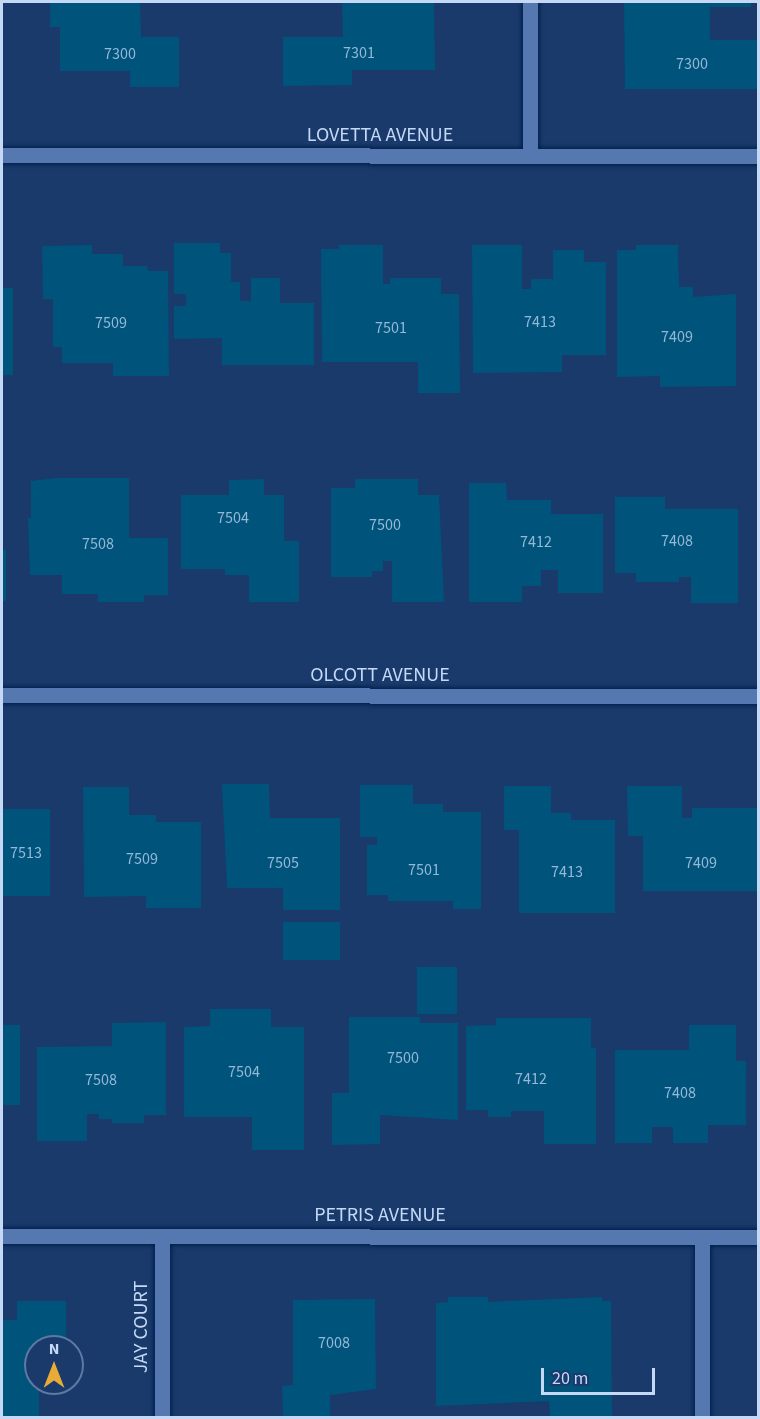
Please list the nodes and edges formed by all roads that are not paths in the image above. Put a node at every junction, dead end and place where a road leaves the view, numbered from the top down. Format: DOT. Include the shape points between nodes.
graph roads {
  1 [pos="530,2"];
  2 [pos="2,155"];
  3 [pos="530,156"];
  4 [pos="759,156"];
  5 [pos="2,695"];
  6 [pos="759,696"];
  7 [pos="2,1236"];
  8 [pos="162,1236"];
  9 [pos="702,1237"];
  10 [pos="759,1237"];
  11 [pos="162,1418"];
  12 [pos="702,1418"];
  1 -- 3 [label="street"];
  2 -- 3 [label="street, LOVETTA AVENUE"];
  3 -- 4 [label="street, LOVETTA AVENUE"];
  5 -- 6 [label="street, OLCOTT AVENUE"];
  7 -- 8 [label="street, PETRIS AVENUE"];
  8 -- 9 [label="street, PETRIS AVENUE"];
  8 -- 11 [label="street, JAY COURT"];
  9 -- 10 [label="street, PETRIS AVENUE"];
  9 -- 12 [label="street"];
}
